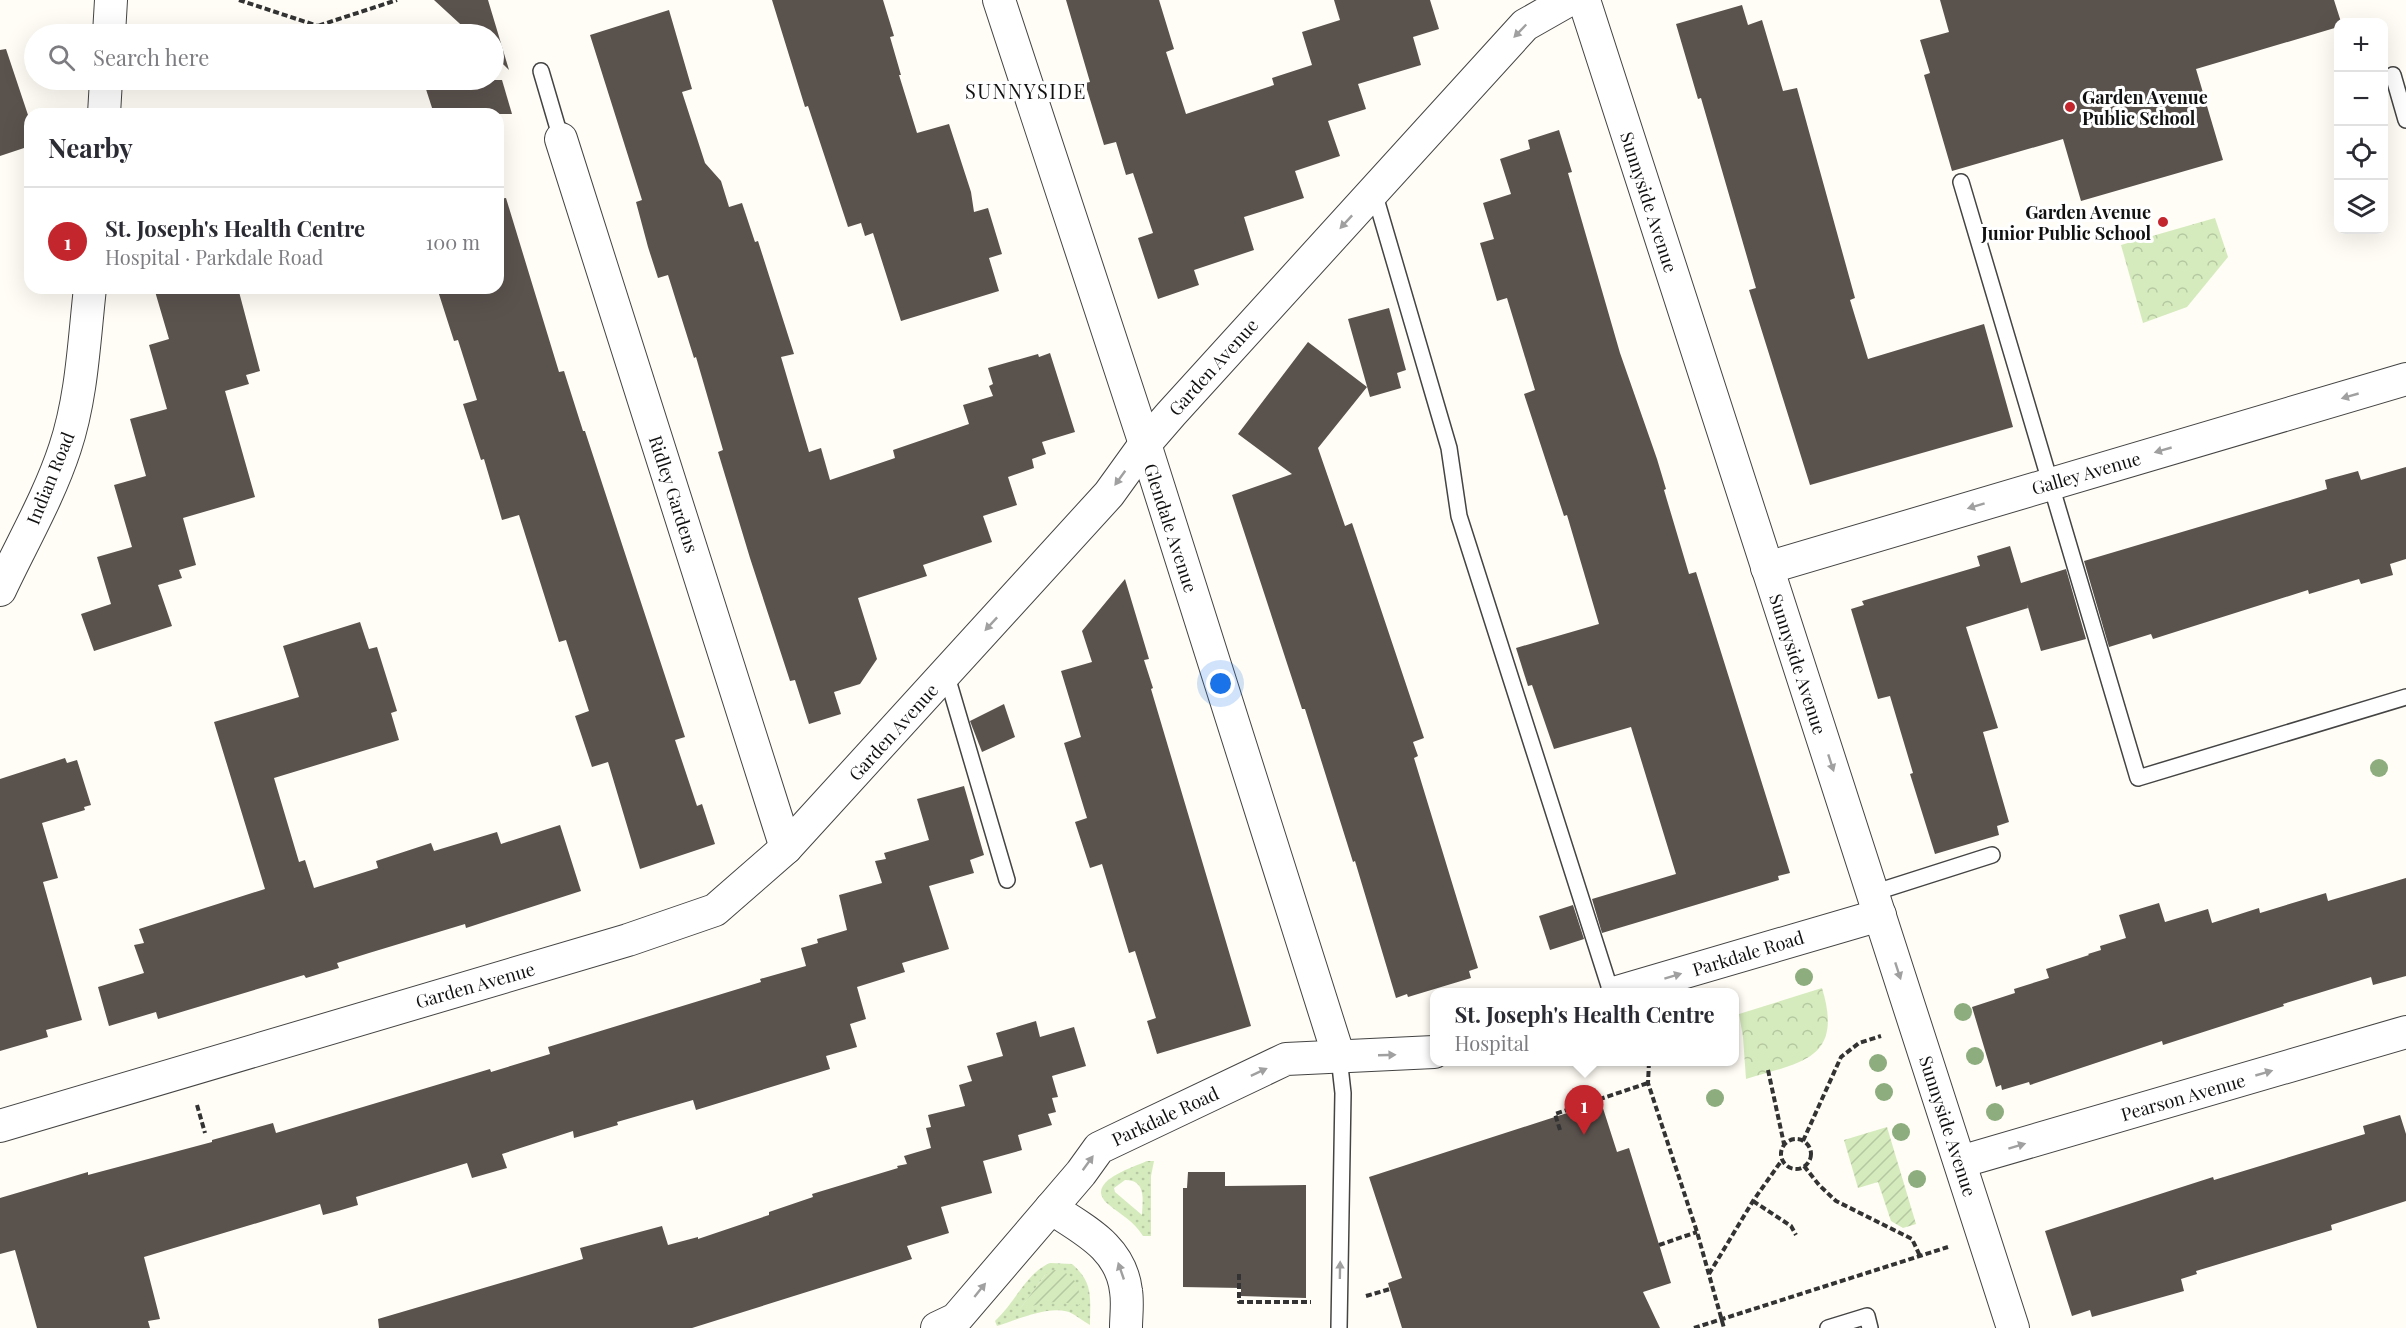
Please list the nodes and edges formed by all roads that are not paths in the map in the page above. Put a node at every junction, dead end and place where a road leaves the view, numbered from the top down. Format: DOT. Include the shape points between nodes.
graph roads {
  1 [pos="111,0"];
  2 [pos="999,0"];
  3 [pos="1569,0"];
  4 [pos="1584,0"];
  5 [pos="110,24"];
  6 [pos="541,71"];
  7 [pos="2393,75"];
  8 [pos="105,90"];
  9 [pos="104,108"];
  10 [pos="2406,120"];
  11 [pos="561,139"];
  12 [pos="1961,182"];
  13 [pos="1374,192"];
  14 [pos="89,294"];
  15 [pos="2406,379"];
  16 [pos="1144,444"];
  17 [pos="2051,483"];
  18 [pos="1767,568"];
  19 [pos="0,590"];
  20 [pos="946,673"];
  21 [pos="2406,697"];
  22 [pos="786,848"];
  23 [pos="1992,855"];
  24 [pos="1007,880"];
  25 [pos="1876,904"];
  26 [pos="1609,988"];
  27 [pos="1632,988"];
  28 [pos="2406,1032"];
  29 [pos="1430,1052"];
  30 [pos="1339,1057"];
  31 [pos="0,1126"];
  32 [pos="1960,1162"];
  33 [pos="1051,1208"];
  34 [pos="937,1328"];
  35 [pos="1126,1328"];
  36 [pos="1339,1328"];
  37 [pos="1828,1328"];
  38 [pos="1870,1328"];
  39 [pos="2013,1328"];
  1 -- 5 [label="street"];
  2 -- 16 [label="street, Glendale Avenue"];
  3 -- 13 [label="street, Garden Avenue, one-way" via="1525,25"];
  4 -- 18 [label="street, Sunnyside Avenue"];
  6 -- 11 [label="lane"];
  7 -- 10 [label="lane"];
  8 -- 9 [label="street"];
  11 -- 22 [label="street, Ridley Gardens"];
  12 -- 17 [label="lane"];
  13 -- 16 [label="street, Garden Avenue, one-way"];
  13 -- 26 [label="lane" via="1449,448 1459,516"];
  14 -- 19 [label="street, Indian Road" via="78,397 66,446"];
  15 -- 17 [label="street, Galley Avenue, one-way"];
  16 -- 20 [label="street, Garden Avenue, one-way" via="1109,494"];
  16 -- 30 [label="street, Glendale Avenue"];
  17 -- 18 [label="street, Galley Avenue, one-way"];
  17 -- 21 [label="lane" via="2138,778"];
  18 -- 25 [label="street, Sunnyside Avenue, one-way"];
  20 -- 22 [label="street, Garden Avenue"];
  20 -- 24 [label="lane"];
  22 -- 31 [label="street, Garden Avenue" via="715,910 628,940"];
  23 -- 25 [label="lane"];
  27 -- 25 [label="street, Parkdale Road, one-way"];
  25 -- 32 [label="street, Sunnyside Avenue, one-way"];
  32 -- 28 [label="street, Pearson Avenue, one-way"];
  30 -- 29 [label="street, Parkdale Road, one-way"];
  33 -- 30 [label="street, Parkdale Road, one-way" via="1099,1148 1286,1059"];
  36 -- 30 [label="lane, one-way" via="1343,1093"];
  32 -- 39 [label="street, Sunnyside Avenue"];
  34 -- 33 [label="street, Parkdale Road, one-way" via="956,1319"];
  35 -- 33 [label="street, one-way" via="1126,1291 1120,1265 1109,1249"];
  37 -- 38 [label="lane" via="1867,1316"];
}
